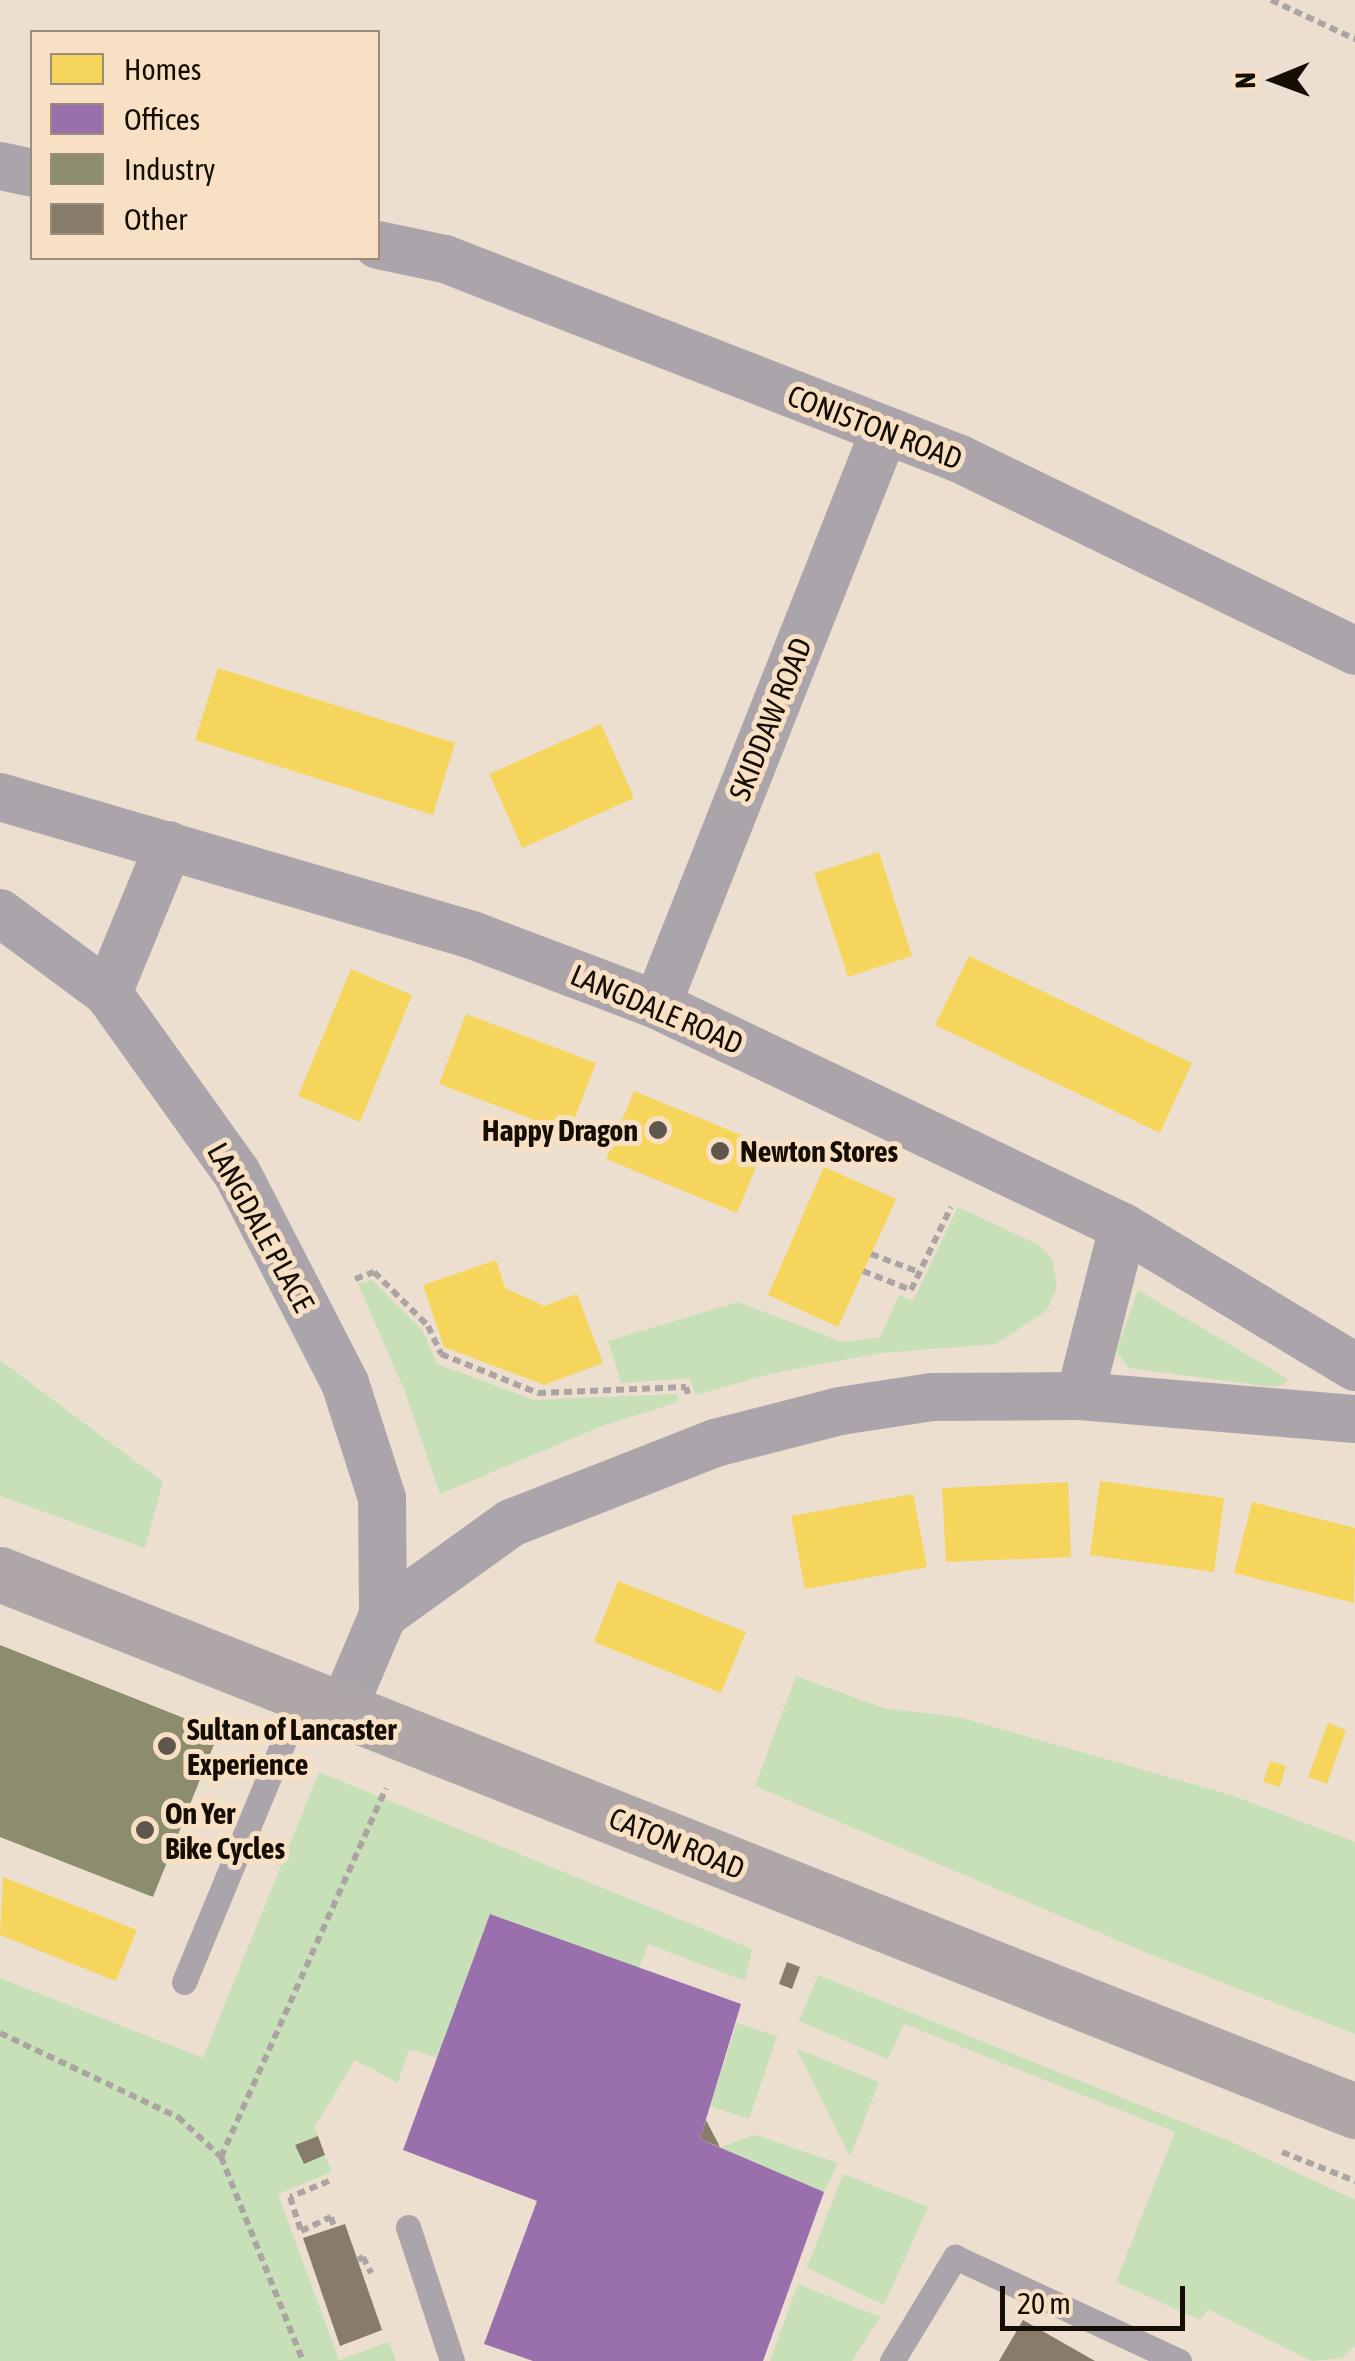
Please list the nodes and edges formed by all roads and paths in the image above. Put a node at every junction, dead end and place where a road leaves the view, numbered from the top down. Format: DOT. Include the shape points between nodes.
graph roads {
  1 [pos="1271,0"];
  2 [pos="1355,39"];
  3 [pos="0,166"];
  4 [pos="30,173"];
  5 [pos="380,245"];
  6 [pos="884,432"];
  7 [pos="1355,651"];
  8 [pos="0,797"];
  9 [pos="169,845"];
  10 [pos="0,913"];
  11 [pos="108,993"];
  12 [pos="656,1005"];
  13 [pos="958,1193"];
  14 [pos="1123,1227"];
  15 [pos="871,1254"];
  16 [pos="863,1271"];
  17 [pos="919,1272"];
  18 [pos="356,1278"];
  19 [pos="1355,1367"];
  20 [pos="686,1388"];
  21 [pos="1080,1396"];
  22 [pos="1355,1419"];
  23 [pos="0,1574"];
  24 [pos="383,1615"];
  25 [pos="323,1701"];
  26 [pos="386,1788"];
  27 [pos="184,1982"];
  28 [pos="0,2033"];
  29 [pos="1355,2111"];
  30 [pos="221,2157"];
  31 [pos="329,2182"];
  32 [pos="408,2227"];
  33 [pos="334,2228"];
  34 [pos="358,2260"];
  35 [pos="372,2274"];
  36 [pos="303,2361"];
  37 [pos="452,2361"];
  38 [pos="892,2361"];
  39 [pos="1179,2361"];
  1 -- 2 [label="path"];
  3 -- 4 [label="street"];
  5 -- 6 [label="street, CONISTON ROAD" via="444,259"];
  6 -- 7 [label="street, CONISTON ROAD" via="978,467"];
  6 -- 12 [label="street, SKIDDAW ROAD"];
  8 -- 9 [label="street, LANGDALE ROAD"];
  9 -- 11 [label="street"];
  9 -- 12 [label="street, LANGDALE ROAD" via="472,934"];
  10 -- 11 [label="street, LANGDALE PLACE"];
  11 -- 24 [label="street, LANGDALE PLACE" via="237,1173 344,1383 382,1498"];
  12 -- 14 [label="street, LANGDALE ROAD"];
  13 -- 17 [label="path"];
  14 -- 19 [label="street, LANGDALE ROAD"];
  14 -- 21 [label="street"];
  15 -- 17 [label="path"];
  16 -- 17 [label="path" via="911,1290"];
  18 -- 20 [label="path" via="374,1272 428,1326 441,1354 538,1393"];
  21 -- 22 [label="street"];
  21 -- 24 [label="street" via="932,1397 840,1411 715,1443 511,1523"];
  23 -- 25 [label="main road, CATON ROAD"];
  24 -- 25 [label="street, LANGDALE PLACE"];
  25 -- 27 [label="lane"];
  25 -- 29 [label="main road, CATON ROAD"];
  26 -- 30 [label="path"];
  28 -- 30 [label="path" via="178,2117"];
  30 -- 36 [label="path"];
  31 -- 33 [label="path" via="290,2197 301,2231 331,2217"];
  32 -- 37 [label="lane"];
  34 -- 35 [label="path" via="363,2257"];
  38 -- 39 [label="lane" via="954,2257"];
}
